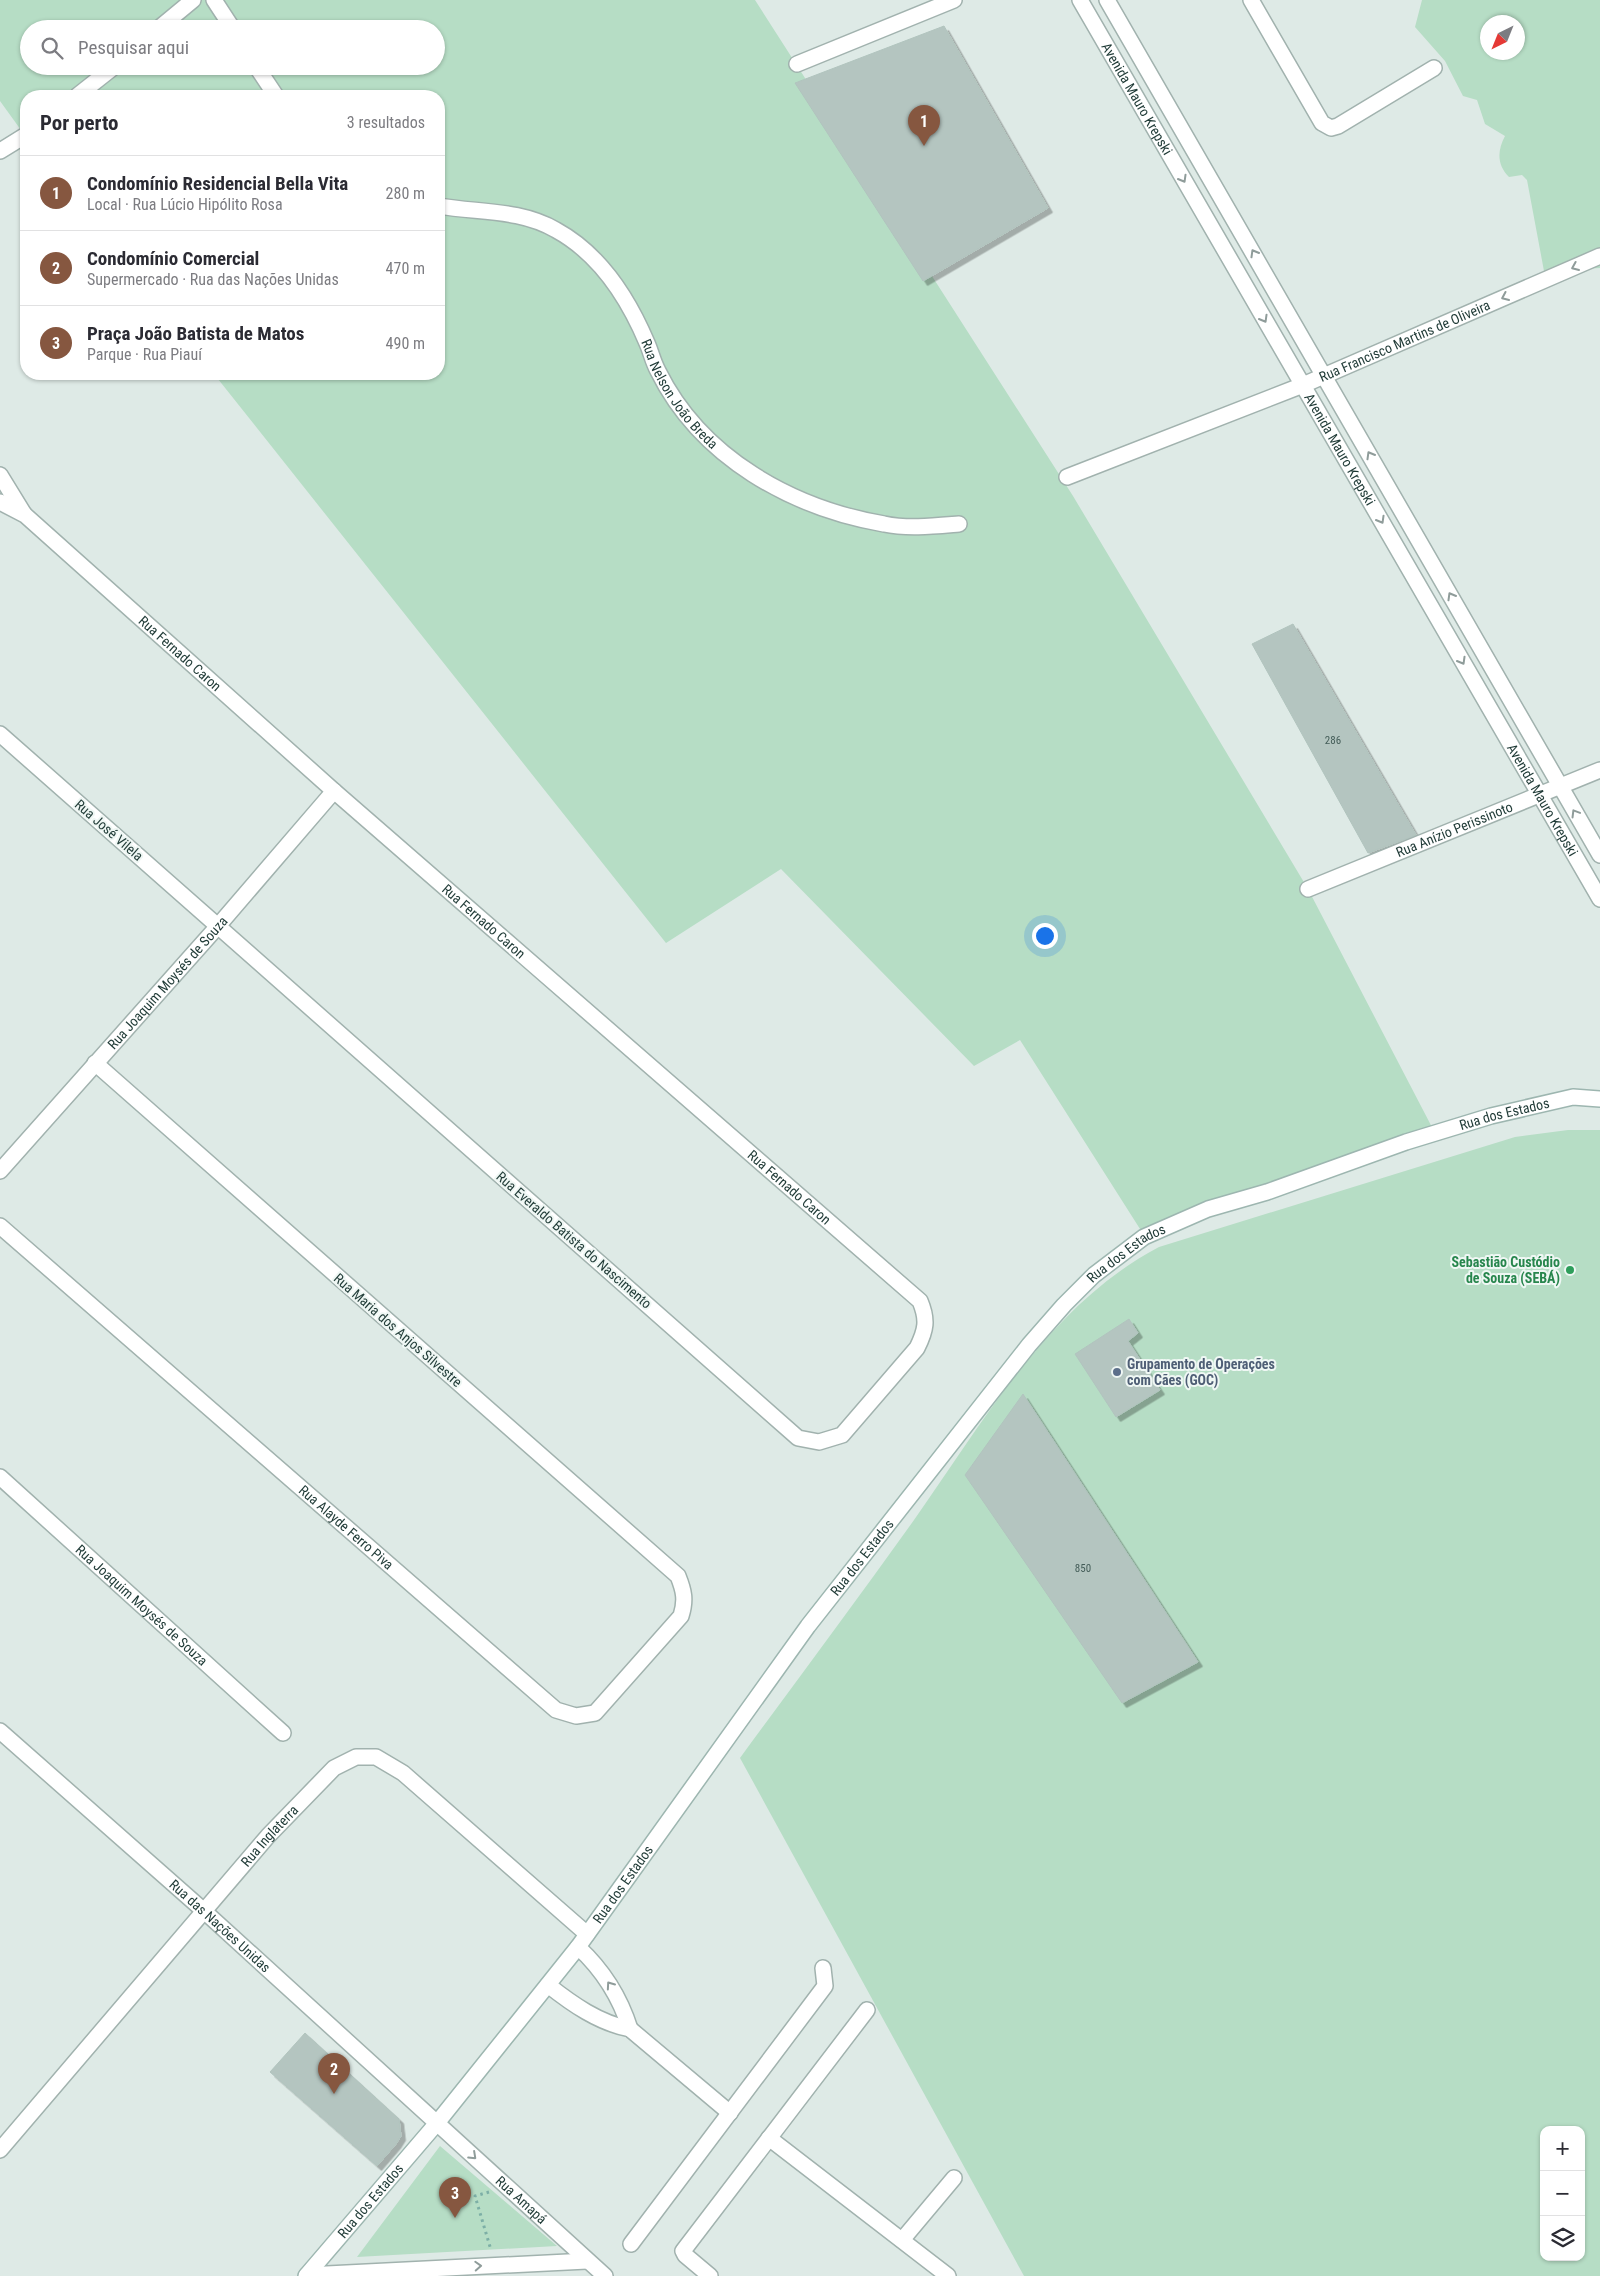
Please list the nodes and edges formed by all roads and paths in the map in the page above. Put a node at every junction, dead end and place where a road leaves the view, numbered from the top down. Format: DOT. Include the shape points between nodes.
graph roads {
  1 [pos="193,0"];
  2 [pos="214,0"];
  3 [pos="954,0"];
  4 [pos="1080,0"];
  5 [pos="1108,0"];
  6 [pos="1250,0"];
  7 [pos="169,20"];
  8 [pos="227,20"];
  9 [pos="798,64"];
  10 [pos="1434,68"];
  11 [pos="104,75"];
  12 [pos="262,75"];
  13 [pos="85,90"];
  14 [pos="272,90"];
  15 [pos="20,139"];
  16 [pos="0,151"];
  17 [pos="445,207"];
  18 [pos="1600,256"];
  19 [pos="1325,376"];
  20 [pos="1303,385"];
  21 [pos="0,475"];
  22 [pos="1067,477"];
  23 [pos="0,502"];
  24 [pos="25,515"];
  25 [pos="960,524"];
  26 [pos="0,734"];
  27 [pos="1600,770"];
  28 [pos="1559,787"];
  29 [pos="334,791"];
  30 [pos="1540,795"];
  31 [pos="1600,855"];
  32 [pos="1308,889"];
  33 [pos="1600,898"];
  34 [pos="218,926"];
  35 [pos="96,1063"];
  36 [pos="1600,1099"];
  37 [pos="0,1171"];
  38 [pos="0,1226"];
  39 [pos="924,1334"];
  40 [pos="0,1477"];
  41 [pos="684,1606"];
  42 [pos="0,1732"];
  43 [pos="283,1733"];
  44 [pos="204,1911"];
  45 [pos="587,1934"];
  46 [pos="578,1947"];
  47 [pos="823,1968"];
  48 [pos="548,1985"];
  49 [pos="867,2010"];
  50 [pos="630,2029"];
  51 [pos="730,2113"];
  52 [pos="437,2123"];
  53 [pos="769,2138"];
  54 [pos="0,2150"];
  55 [pos="954,2178"];
  56 [pos="494,2190"];
  57 [pos="902,2240"];
  58 [pos="631,2244"];
  59 [pos="491,2250"];
  60 [pos="587,2261"];
  61 [pos="306,2275"];
  62 [pos="605,2276"];
  63 [pos="710,2276"];
  64 [pos="948,2276"];
  1 -- 7 [label="street"];
  2 -- 8 [label="street"];
  3 -- 9 [label="street"];
  4 -- 20 [label="street, Avenida Mauro Krepski, one-way"];
  19 -- 5 [label="street, Avenida Mauro Krepski, one-way"];
  6 -- 10 [label="street" via="1322,123 1331,128"];
  11 -- 13 [label="street"];
  12 -- 14 [label="street"];
  15 -- 16 [label="street"];
  17 -- 25 [label="street, Rua Nelson João Breda" via="517,215 558,230 580,246 611,278 626,300 657,370 676,401 726,456 760,480 816,507 885,525"];
  18 -- 19 [label="street, Rua Francisco Martins de Oliveira, one-way"];
  19 -- 20 [label="street, Rua Francisco Martins de Oliveira"];
  28 -- 19 [label="street, Avenida Mauro Krepski, one-way"];
  20 -- 22 [label="street, Rua Francisco Martins de Oliveira"];
  20 -- 30 [label="street, Avenida Mauro Krepski, one-way"];
  21 -- 24 [label="street, Rua Fernado Caron"];
  23 -- 24 [label="street, Rua Fernado Caron"];
  24 -- 29 [label="street, Rua Fernado Caron"];
  26 -- 34 [label="street, Rua José Vilela"];
  27 -- 28 [label="street, Rua Anízio Perissinoto"];
  28 -- 30 [label="street, Rua Anízio Perissinoto"];
  31 -- 28 [label="street, Avenida Mauro Krepski, one-way"];
  29 -- 34 [label="street, Rua Joaquim Moysés de Souza"];
  29 -- 39 [label="street, Rua Fernado Caron" via="920,1301 926,1315"];
  30 -- 32 [label="street, Rua Anízio Perissinoto"];
  30 -- 33 [label="street, Avenida Mauro Krepski"];
  34 -- 35 [label="street, Rua Joaquim Moysés de Souza"];
  34 -- 39 [label="street, Rua Everaldo Batista do Nascimento" via="798,1438 819,1442 842,1435 917,1348"];
  35 -- 37 [label="street, Rua Joaquim Moysés de Souza"];
  35 -- 41 [label="street, Rua Maria dos Anjos Silvestre" via="678,1576 685,1593"];
  36 -- 45 [label="street, Rua dos Estados" via="1573,1097 1491,1116 1208,1210 1144,1237 1094,1275 1029,1345 808,1626"];
  38 -- 41 [label="street, Rua Alayde Ferro Piva" via="556,1710 576,1716 595,1713 681,1616"];
  40 -- 43 [label="street, Rua Joaquim Moysés de Souza"];
  42 -- 44 [label="street, Rua das Nações Unidas"];
  44 -- 45 [label="street, Rua Inglaterra" via="268,1836 334,1768 356,1757 376,1757 403,1773"];
  44 -- 52 [label="street, Rua das Nações Unidas"];
  44 -- 54 [label="street, Rua Inglaterra"];
  45 -- 46 [label="street, Rua dos Estados"];
  46 -- 48 [label="street, Rua dos Estados"];
  50 -- 46 [label="street, one-way" via="614,1990"];
  47 -- 51 [label="street" via="825,1986"];
  48 -- 50 [label="street" via="601,2019"];
  48 -- 52 [label="street, Rua dos Estados"];
  49 -- 53 [label="street"];
  50 -- 51 [label="street"];
  51 -- 58 [label="street"];
  52 -- 60 [label="street, Rua Amapá, one-way"];
  52 -- 61 [label="street, Rua dos Estados"];
  53 -- 57 [label="street"];
  53 -- 63 [label="street" via="683,2251"];
  55 -- 57 [label="street"];
  56 -- 59 [label="path" via="474,2196"];
  57 -- 64 [label="street"];
  61 -- 60 [label="street, one-way"];
  60 -- 62 [label="street, Rua Amapá"];
}
